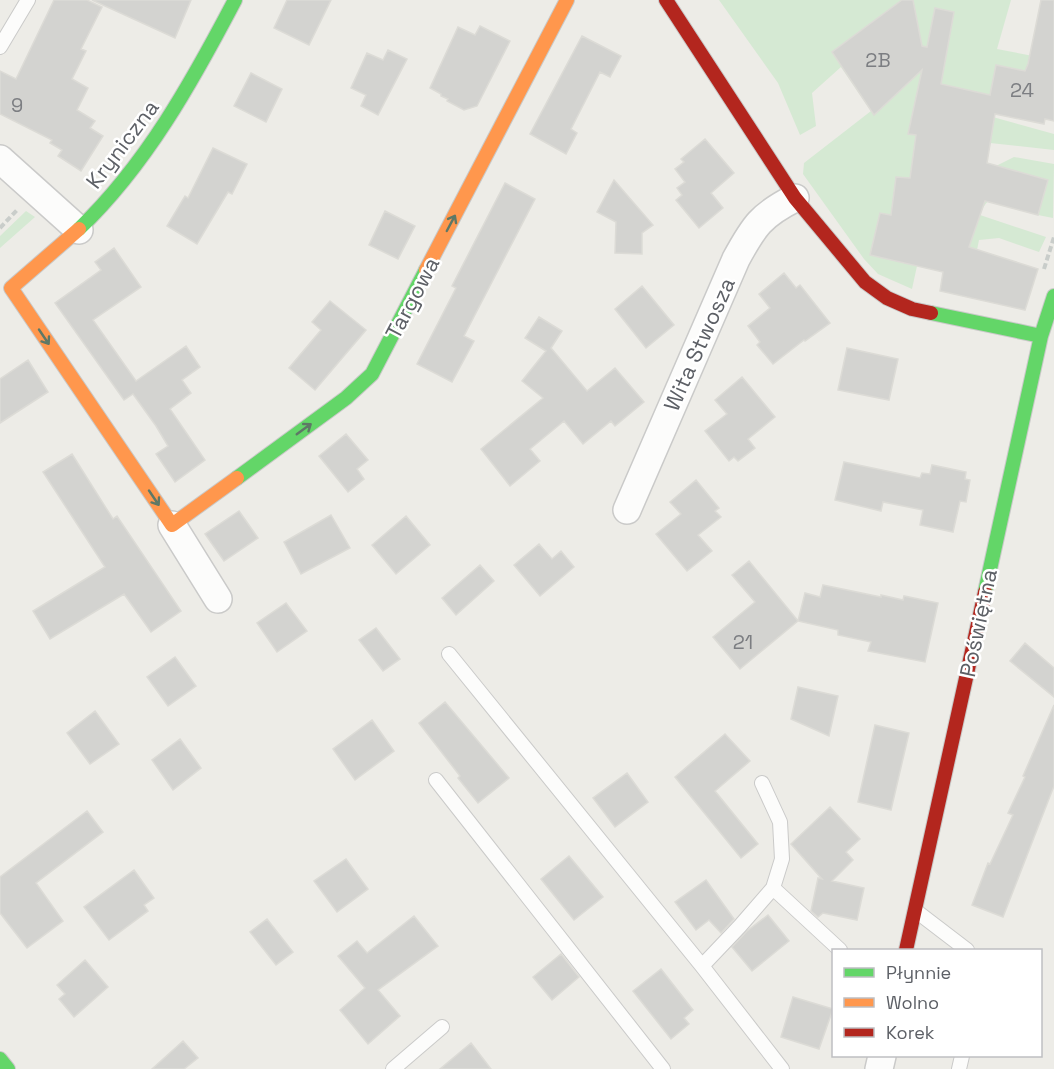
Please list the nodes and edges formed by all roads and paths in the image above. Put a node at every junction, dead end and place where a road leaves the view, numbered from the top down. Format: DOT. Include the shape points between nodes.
graph roads {
  1 [pos="28,0"];
  2 [pos="235,0"];
  3 [pos="567,0"];
  4 [pos="666,0"];
  5 [pos="0,46"];
  6 [pos="0,159"];
  7 [pos="795,198"];
  8 [pos="79,230"];
  9 [pos="1054,237"];
  10 [pos="1044,270"];
  11 [pos="1054,296"];
  12 [pos="1041,336"];
  13 [pos="627,510"];
  14 [pos="172,525"];
  15 [pos="218,598"];
  16 [pos="448,654"];
  17 [pos="436,780"];
  18 [pos="762,783"];
  19 [pos="773,888"];
  20 [pos="915,910"];
  21 [pos="838,949"];
  22 [pos="906,949"];
  23 [pos="964,949"];
  24 [pos="702,966"];
  25 [pos="442,1027"];
  26 [pos="0,1059"];
  27 [pos="8,1069"];
  28 [pos="393,1069"];
  29 [pos="663,1069"];
  30 [pos="782,1069"];
  1 -- 5 [label="lane"];
  2 -- 8 [label="street, Kryniczna" via="188,89 158,135 126,179"];
  14 -- 3 [label="street, Targowa, one-way" via="346,398 372,374"];
  4 -- 7 [label="street"];
  6 -- 8 [label="street"];
  7 -- 12 [label="street" via="865,282 887,298 912,309"];
  7 -- 13 [label="street, Wita Stwosza" via="775,208 754,226 736,259"];
  8 -- 14 [label="street, Kryniczna, one-way" via="11,288"];
  9 -- 10 [label="path"];
  11 -- 12 [label="street, Poświętna"];
  12 -- 20 [label="street, Poświętna"];
  14 -- 15 [label="street"];
  16 -- 24 [label="lane"];
  17 -- 29 [label="lane"];
  18 -- 19 [label="lane" via="780,822 782,859"];
  19 -- 21 [label="lane"];
  19 -- 24 [label="lane"];
  20 -- 22 [label="street, Poświętna"];
  20 -- 23 [label="lane"];
  24 -- 30 [label="lane"];
  25 -- 28 [label="lane"];
  26 -- 27 [label="street"];
}
